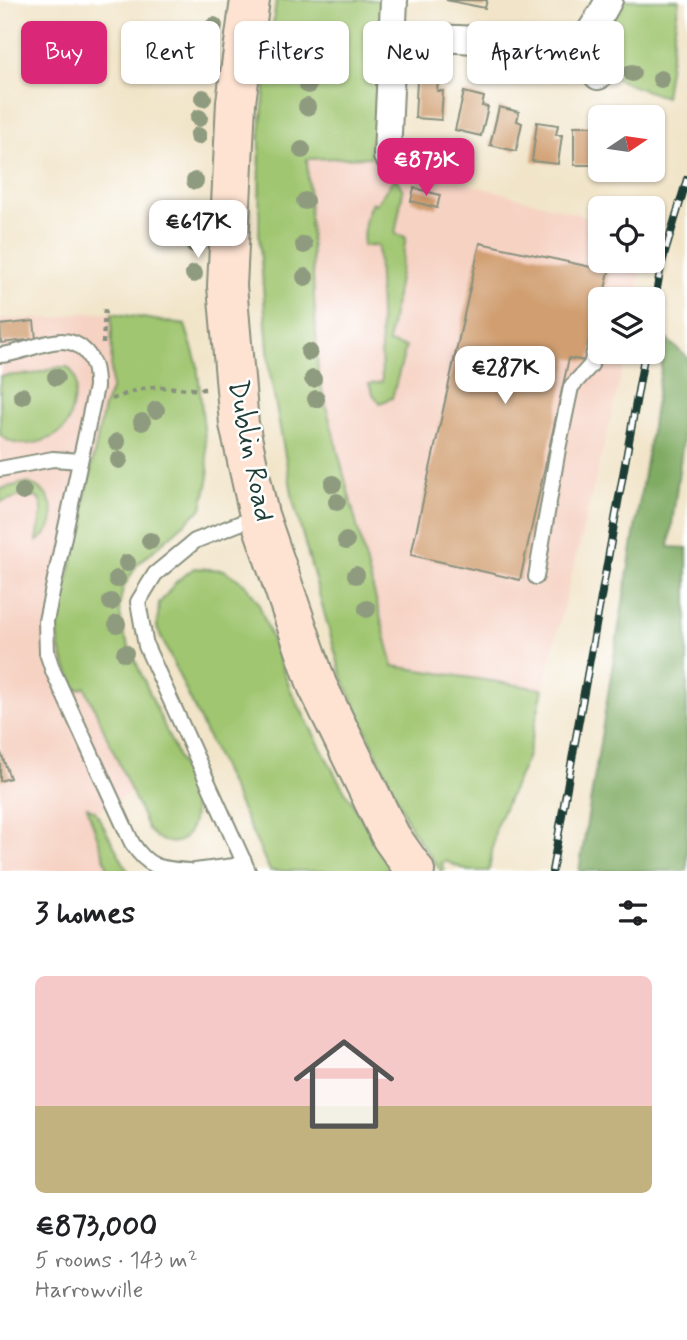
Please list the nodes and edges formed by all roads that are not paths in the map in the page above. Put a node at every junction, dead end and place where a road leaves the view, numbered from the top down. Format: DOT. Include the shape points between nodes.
graph roads {
  1 [pos="250,0"];
  2 [pos="394,0"];
  3 [pos="609,0"];
  4 [pos="394,21"];
  5 [pos="597,21"];
  6 [pos="391,84"];
  7 [pos="387,156"];
  8 [pos="0,355"];
  9 [pos="591,364"];
  10 [pos="80,461"];
  11 [pos="0,470"];
  12 [pos="259,515"];
  13 [pos="536,577"];
  14 [pos="246,866"];
  15 [pos="189,871"];
  16 [pos="195,871"];
  17 [pos="415,871"];
  1 -- 12 [label="main road, Dublin Road" via="236,102 227,286 239,424"];
  2 -- 4 [label="street"];
  3 -- 5 [label="street"];
  6 -- 7 [label="street"];
  8 -- 10 [label="lane" via="65,340 79,345 91,358 96,387"];
  9 -- 13 [label="lane" via="571,387"];
  10 -- 11 [label="lane" via="53,459"];
  10 -- 15 [label="lane" via="46,621 47,653 141,857 169,870"];
  12 -- 14 [label="lane" via="195,541 155,573 138,602 146,646"];
  12 -- 17 [label="main road, Dublin Road" via="317,685 391,837"];
  14 -- 16 [label="lane"];
}
